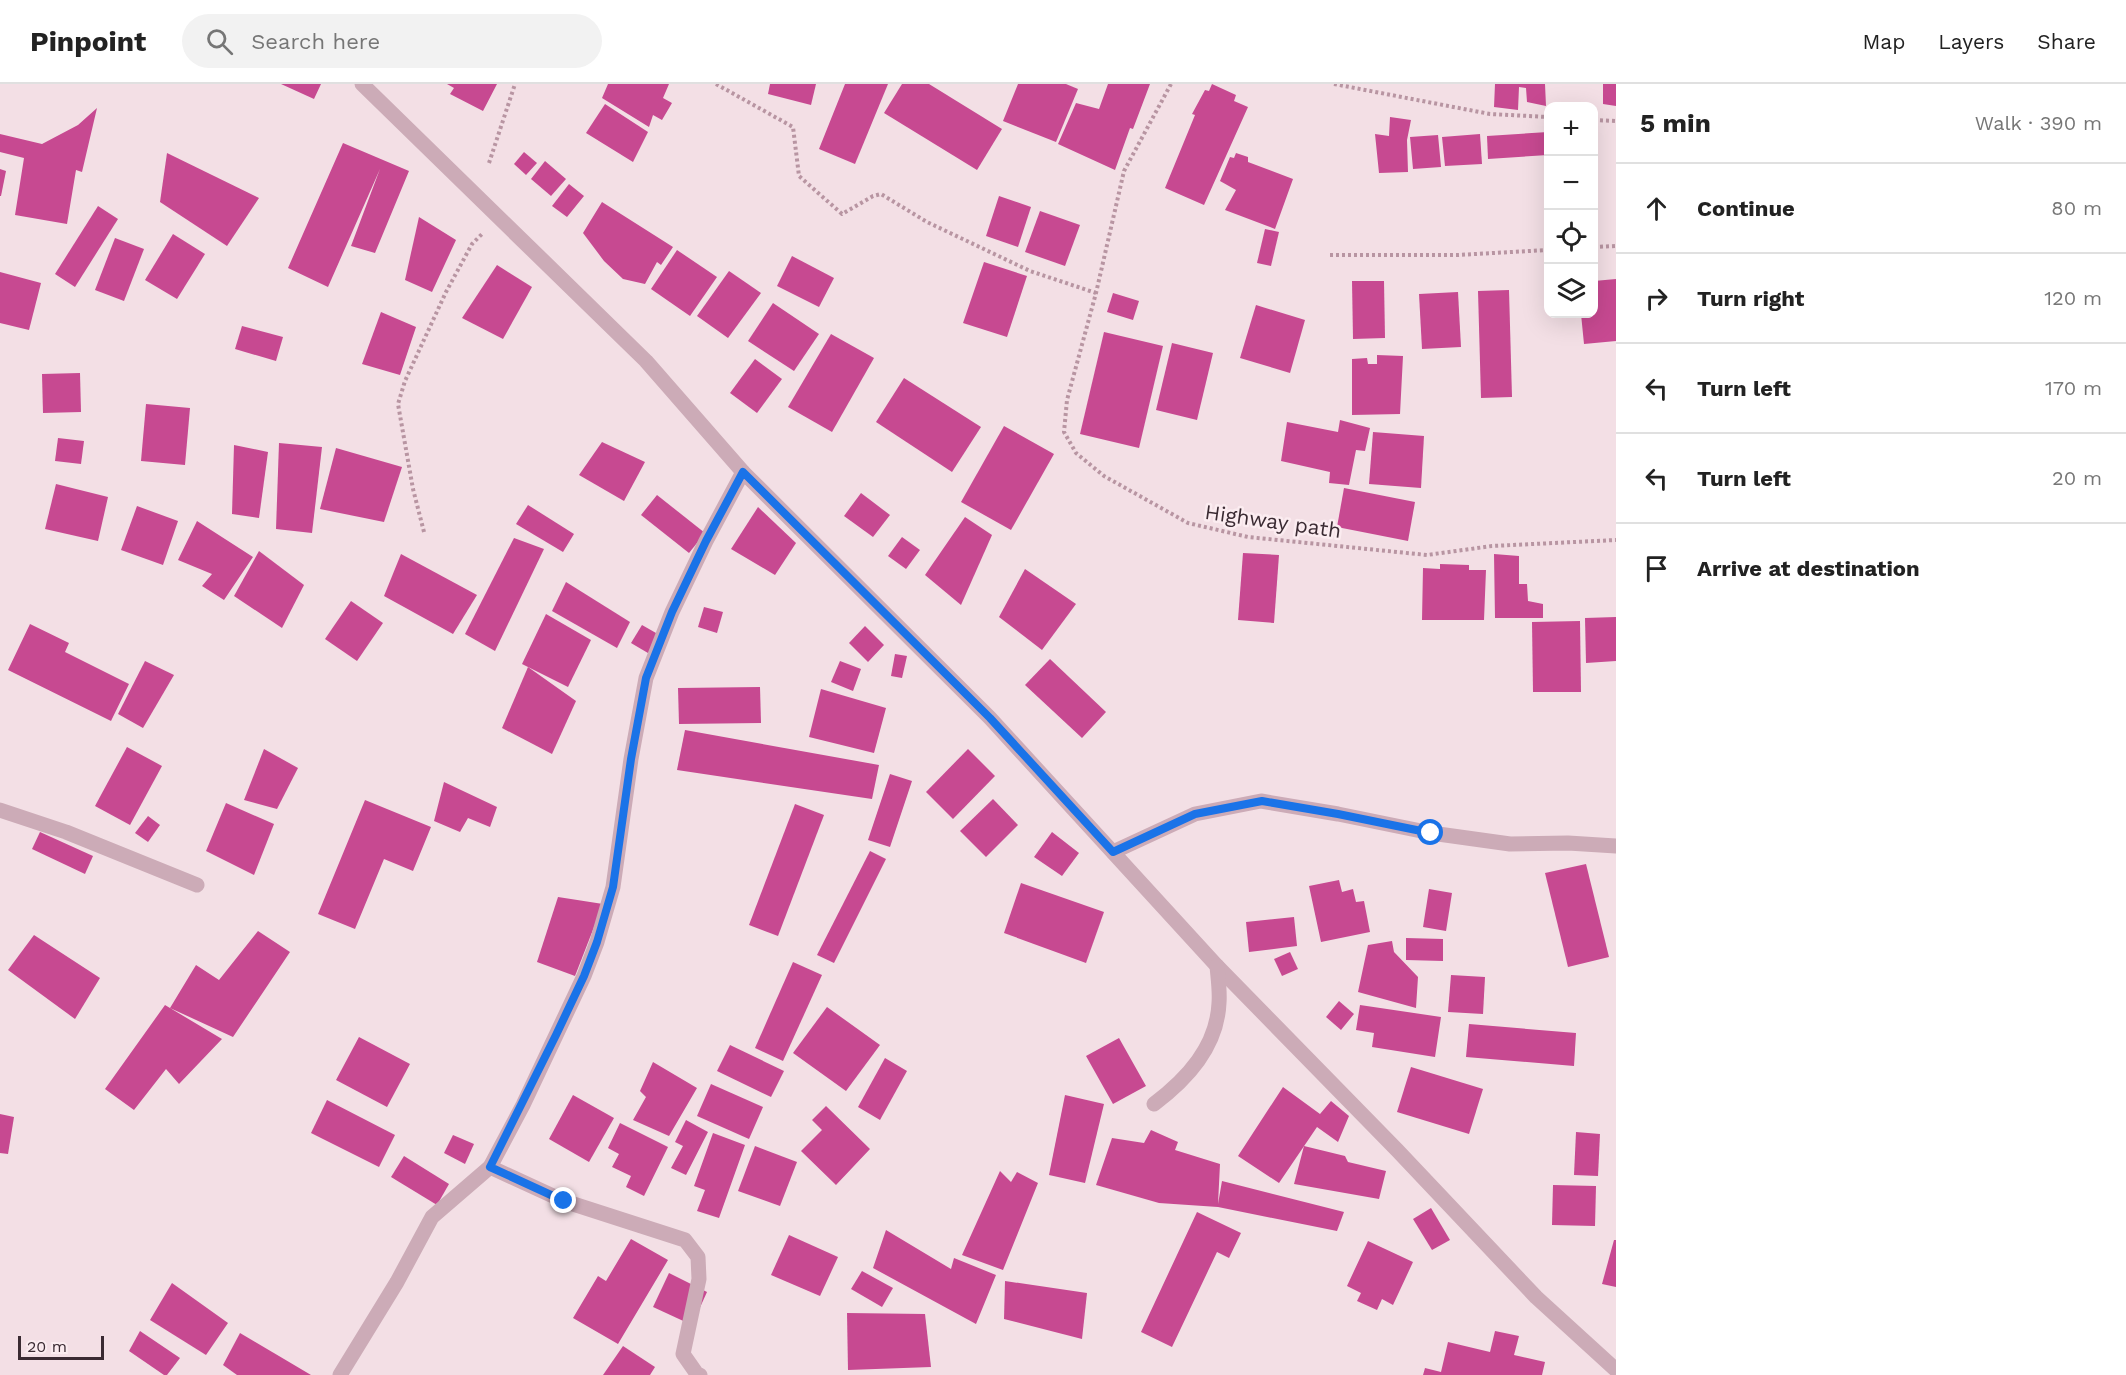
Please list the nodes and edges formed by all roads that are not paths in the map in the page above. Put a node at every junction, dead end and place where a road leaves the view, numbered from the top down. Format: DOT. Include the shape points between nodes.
graph roads {
  1 [pos="362,84"];
  2 [pos="743,472"];
  3 [pos="0,810"];
  4 [pos="1616,846"];
  5 [pos="1113,852"];
  6 [pos="197,885"];
  7 [pos="1217,966"];
  8 [pos="1154,1104"];
  9 [pos="490,1167"];
  10 [pos="1616,1370"];
  11 [pos="340,1375"];
  12 [pos="700,1375"];
  1 -- 2 [label="street" via="646,361"];
  2 -- 5 [label="street" via="990,718"];
  2 -- 9 [label="street" via="672,612 646,678 613,887 597,942"];
  3 -- 6 [label="street"];
  4 -- 5 [label="street" via="1510,844 1262,801 1195,814"];
  5 -- 7 [label="street"];
  7 -- 8 [label="street" via="1219,1004 1213,1034 1200,1060"];
  7 -- 10 [label="street" via="1536,1297"];
  9 -- 11 [label="street" via="432,1217"];
  9 -- 12 [label="street" via="564,1201 685,1240 698,1257 699,1279 683,1354"];
}
